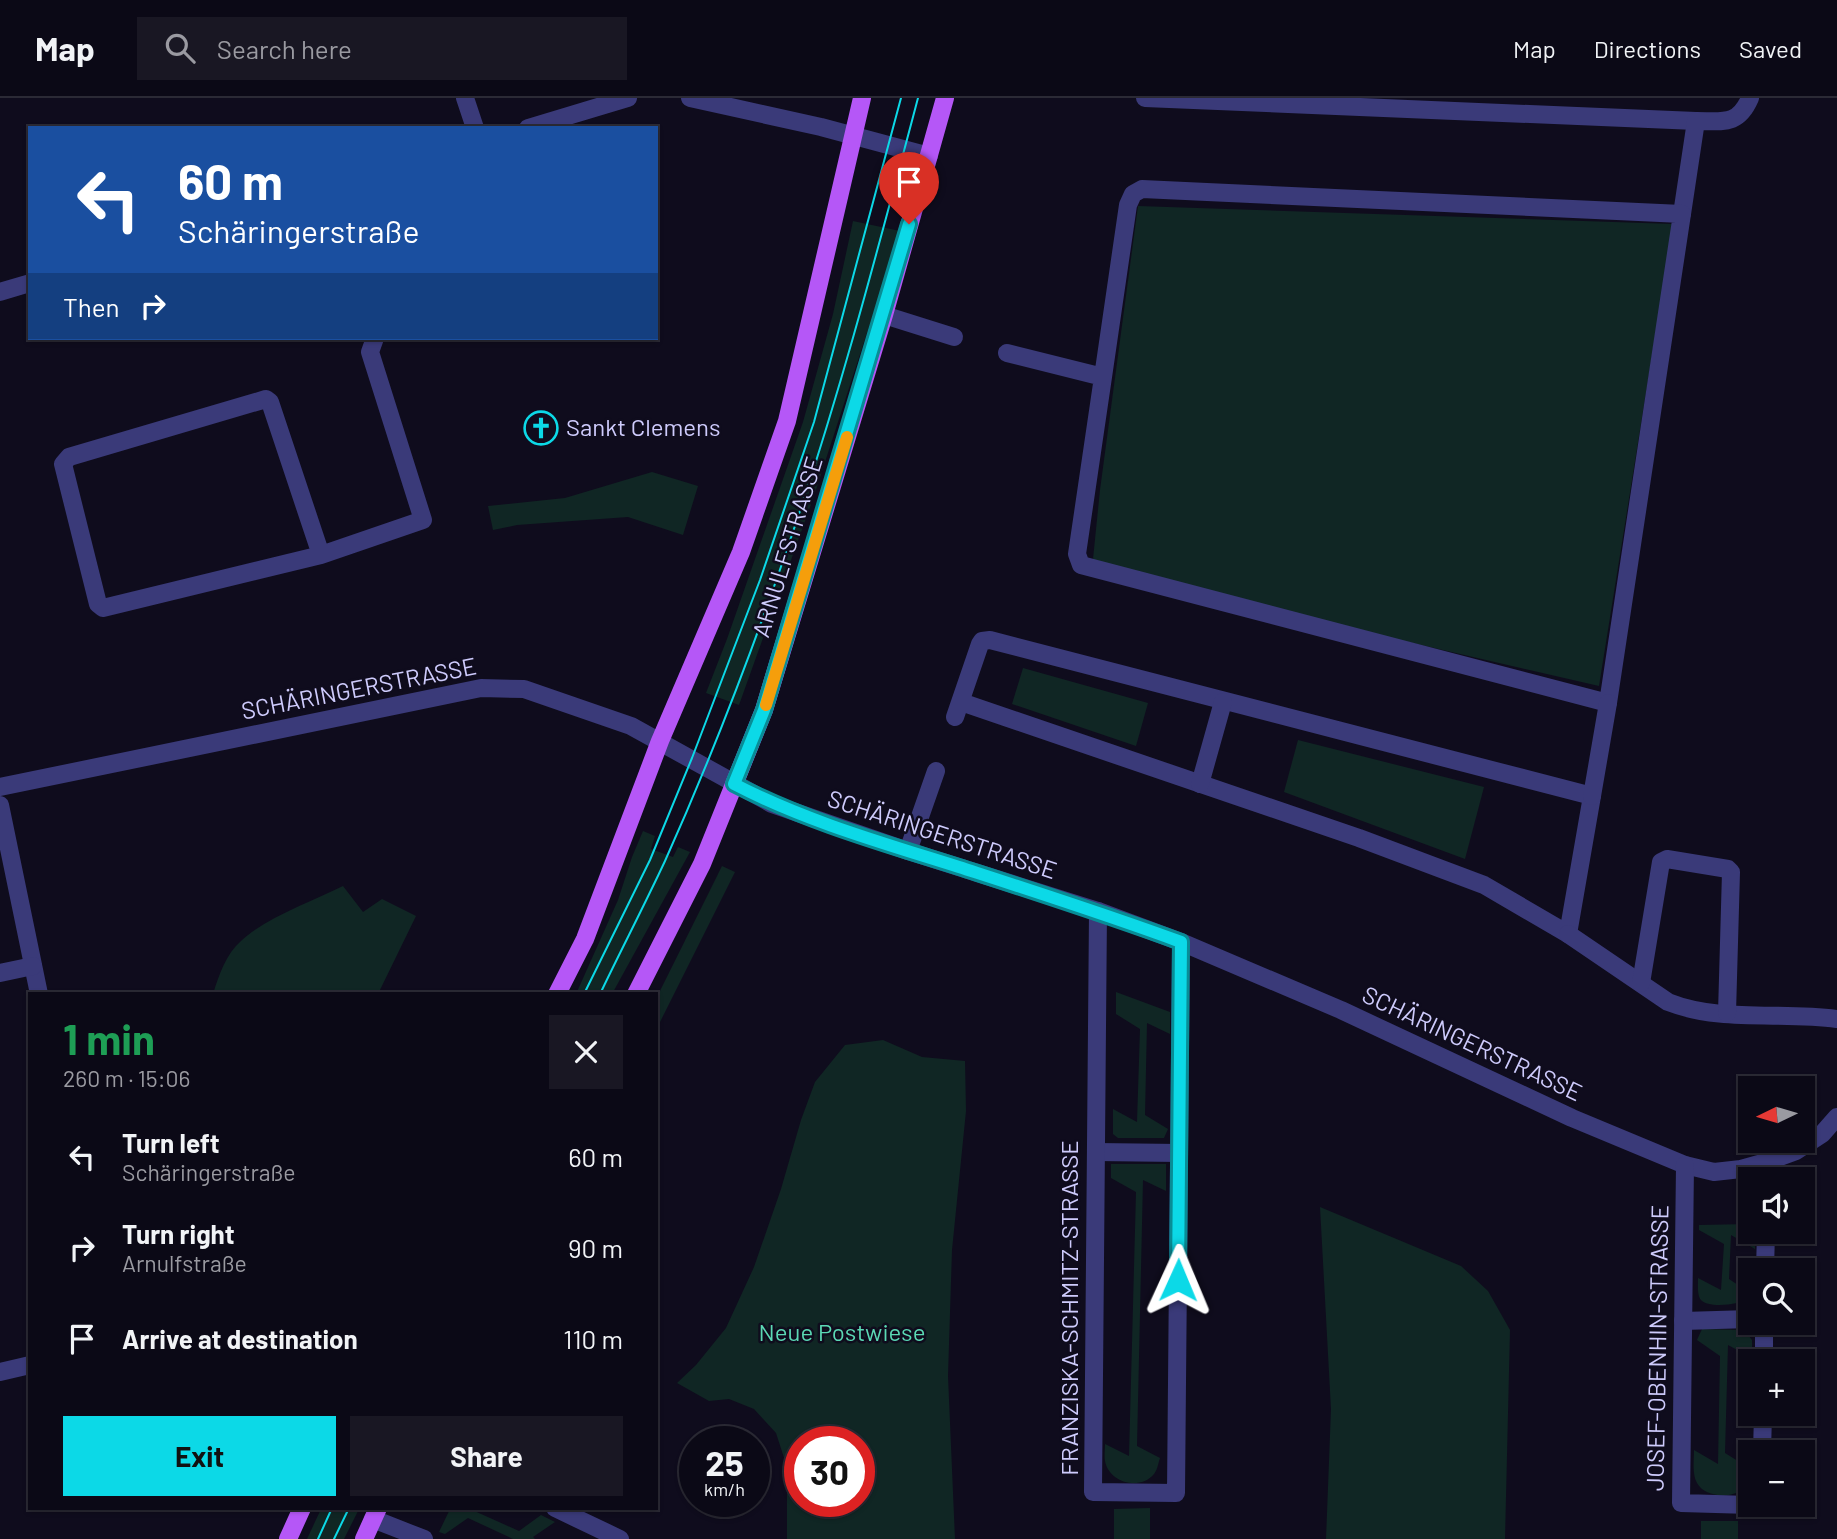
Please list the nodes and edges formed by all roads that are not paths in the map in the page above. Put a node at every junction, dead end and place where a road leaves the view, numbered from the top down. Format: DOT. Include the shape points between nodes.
graph roads {
  1 [pos="465,98"];
  2 [pos="628,98"];
  3 [pos="690,98"];
  4 [pos="862,98"];
  5 [pos="945,98"];
  6 [pos="1145,98"];
  7 [pos="1750,98"];
  8 [pos="1411,104"];
  9 [pos="1696,121"];
  10 [pos="474,126"];
  11 [pos="535,126"];
  12 [pos="854,135"];
  13 [pos="929,156"];
  14 [pos="1682,214"];
  15 [pos="28,284"];
  16 [pos="0,292"];
  17 [pos="884,315"];
  18 [pos="954,337"];
  19 [pos="374,340"];
  20 [pos="1007,353"];
  21 [pos="1103,377"];
  22 [pos="321,555"];
  23 [pos="1223,702"];
  24 [pos="1608,703"];
  25 [pos="660,741"];
  26 [pos="936,771"];
  27 [pos="734,784"];
  28 [pos="1200,784"];
  29 [pos="0,787"];
  30 [pos="1592,796"];
  31 [pos="0,805"];
  32 [pos="908,851"];
  33 [pos="1098,911"];
  34 [pos="1567,934"];
  35 [pos="1181,942"];
  36 [pos="33,966"];
  37 [pos="0,973"];
  38 [pos="1640,983"];
  39 [pos="39,992"];
  40 [pos="558,992"];
  41 [pos="637,992"];
  42 [pos="1727,1013"];
  43 [pos="1837,1019"];
  44 [pos="1837,1117"];
  45 [pos="1096,1153"];
  46 [pos="1179,1153"];
  47 [pos="1685,1165"];
  48 [pos="1772,1167"];
  49 [pos="1738,1169"];
  50 [pos="1738,1319"];
  51 [pos="1683,1321"];
  52 [pos="28,1365"];
  53 [pos="0,1372"];
  54 [pos="1738,1505"];
  55 [pos="301,1510"];
  56 [pos="559,1510"];
  57 [pos="376,1514"];
  58 [pos="288,1539"];
  59 [pos="364,1539"];
  60 [pos="424,1539"];
  61 [pos="620,1539"];
  1 -- 10 [label="street"];
  2 -- 11 [label="street"];
  3 -- 12 [label="street"];
  4 -- 12 [label="main road, ARNULFSTRASSE"];
  5 -- 13 [label="main road, ARNULFSTRASSE"];
  6 -- 8 [label="street"];
  7 -- 9 [label="street" via="1736,118"];
  8 -- 9 [label="street"];
  9 -- 14 [label="street"];
  12 -- 13 [label="street"];
  12 -- 25 [label="main road, ARNULFSTRASSE" via="787,421 741,552"];
  13 -- 17 [label="main road, ARNULFSTRASSE"];
  14 -- 21 [label="street" via="1142,189 1128,205"];
  14 -- 24 [label="street"];
  15 -- 16 [label="street"];
  17 -- 18 [label="street"];
  17 -- 27 [label="main road, ARNULFSTRASSE" via="764,710"];
  19 -- 22 [label="street" via="370,352 423,520"];
  20 -- 21 [label="street"];
  21 -- 24 [label="street" via="1077,554 1081,565"];
  22 -- 22 [label="street" via="103,608 98,604 80,536 63,468 65,460 268,400"];
  23 -- 28 [label="street"];
  23 -- 28 [label="street" via="985,639 958,710"];
  23 -- 30 [label="street"];
  24 -- 30 [label="street"];
  25 -- 27 [label="street, SCHÄRINGERSTRASSE"];
  25 -- 29 [label="street, SCHÄRINGERSTRASSE" via="631,726 524,689 481,688"];
  25 -- 40 [label="main road, ARNULFSTRASSE" via="584,939"];
  26 -- 32 [label="street"];
  27 -- 32 [label="street, SCHÄRINGERSTRASSE" via="772,804"];
  27 -- 41 [label="main road, ARNULFSTRASSE" via="702,864"];
  28 -- 34 [label="street" via="1484,885"];
  30 -- 34 [label="street"];
  31 -- 36 [label="street"];
  32 -- 33 [label="street, SCHÄRINGERSTRASSE"];
  33 -- 35 [label="street, SCHÄRINGERSTRASSE"];
  33 -- 45 [label="street, FRANZISKA-SCHMITZ-STRASSE"];
  34 -- 38 [label="street"];
  35 -- 46 [label="street, FRANZISKA-SCHMITZ-STRASSE"];
  35 -- 47 [label="street, SCHÄRINGERSTRASSE"];
  36 -- 37 [label="street"];
  36 -- 39 [label="street"];
  38 -- 42 [label="street" via="1680,1007"];
  38 -- 42 [label="street" via="1661,862 1667,859 1728,869"];
  42 -- 43 [label="street"];
  44 -- 48 [label="street, SCHÄRINGERSTRASSE" via="1822,1134"];
  45 -- 46 [label="street"];
  45 -- 46 [label="street, FRANZISKA-SCHMITZ-STRASSE" via="1093,1492 1176,1493"];
  47 -- 49 [label="street, SCHÄRINGERSTRASSE" via="1714,1172"];
  47 -- 51 [label="street, JOSEF-OBENHIN-STRASSE"];
  50 -- 51 [label="street"];
  51 -- 54 [label="street, JOSEF-OBENHIN-STRASSE" via="1681,1503"];
  52 -- 53 [label="street"];
  55 -- 58 [label="main road"];
  56 -- 61 [label="street"];
  57 -- 59 [label="main road"];
  57 -- 60 [label="street"];
}
